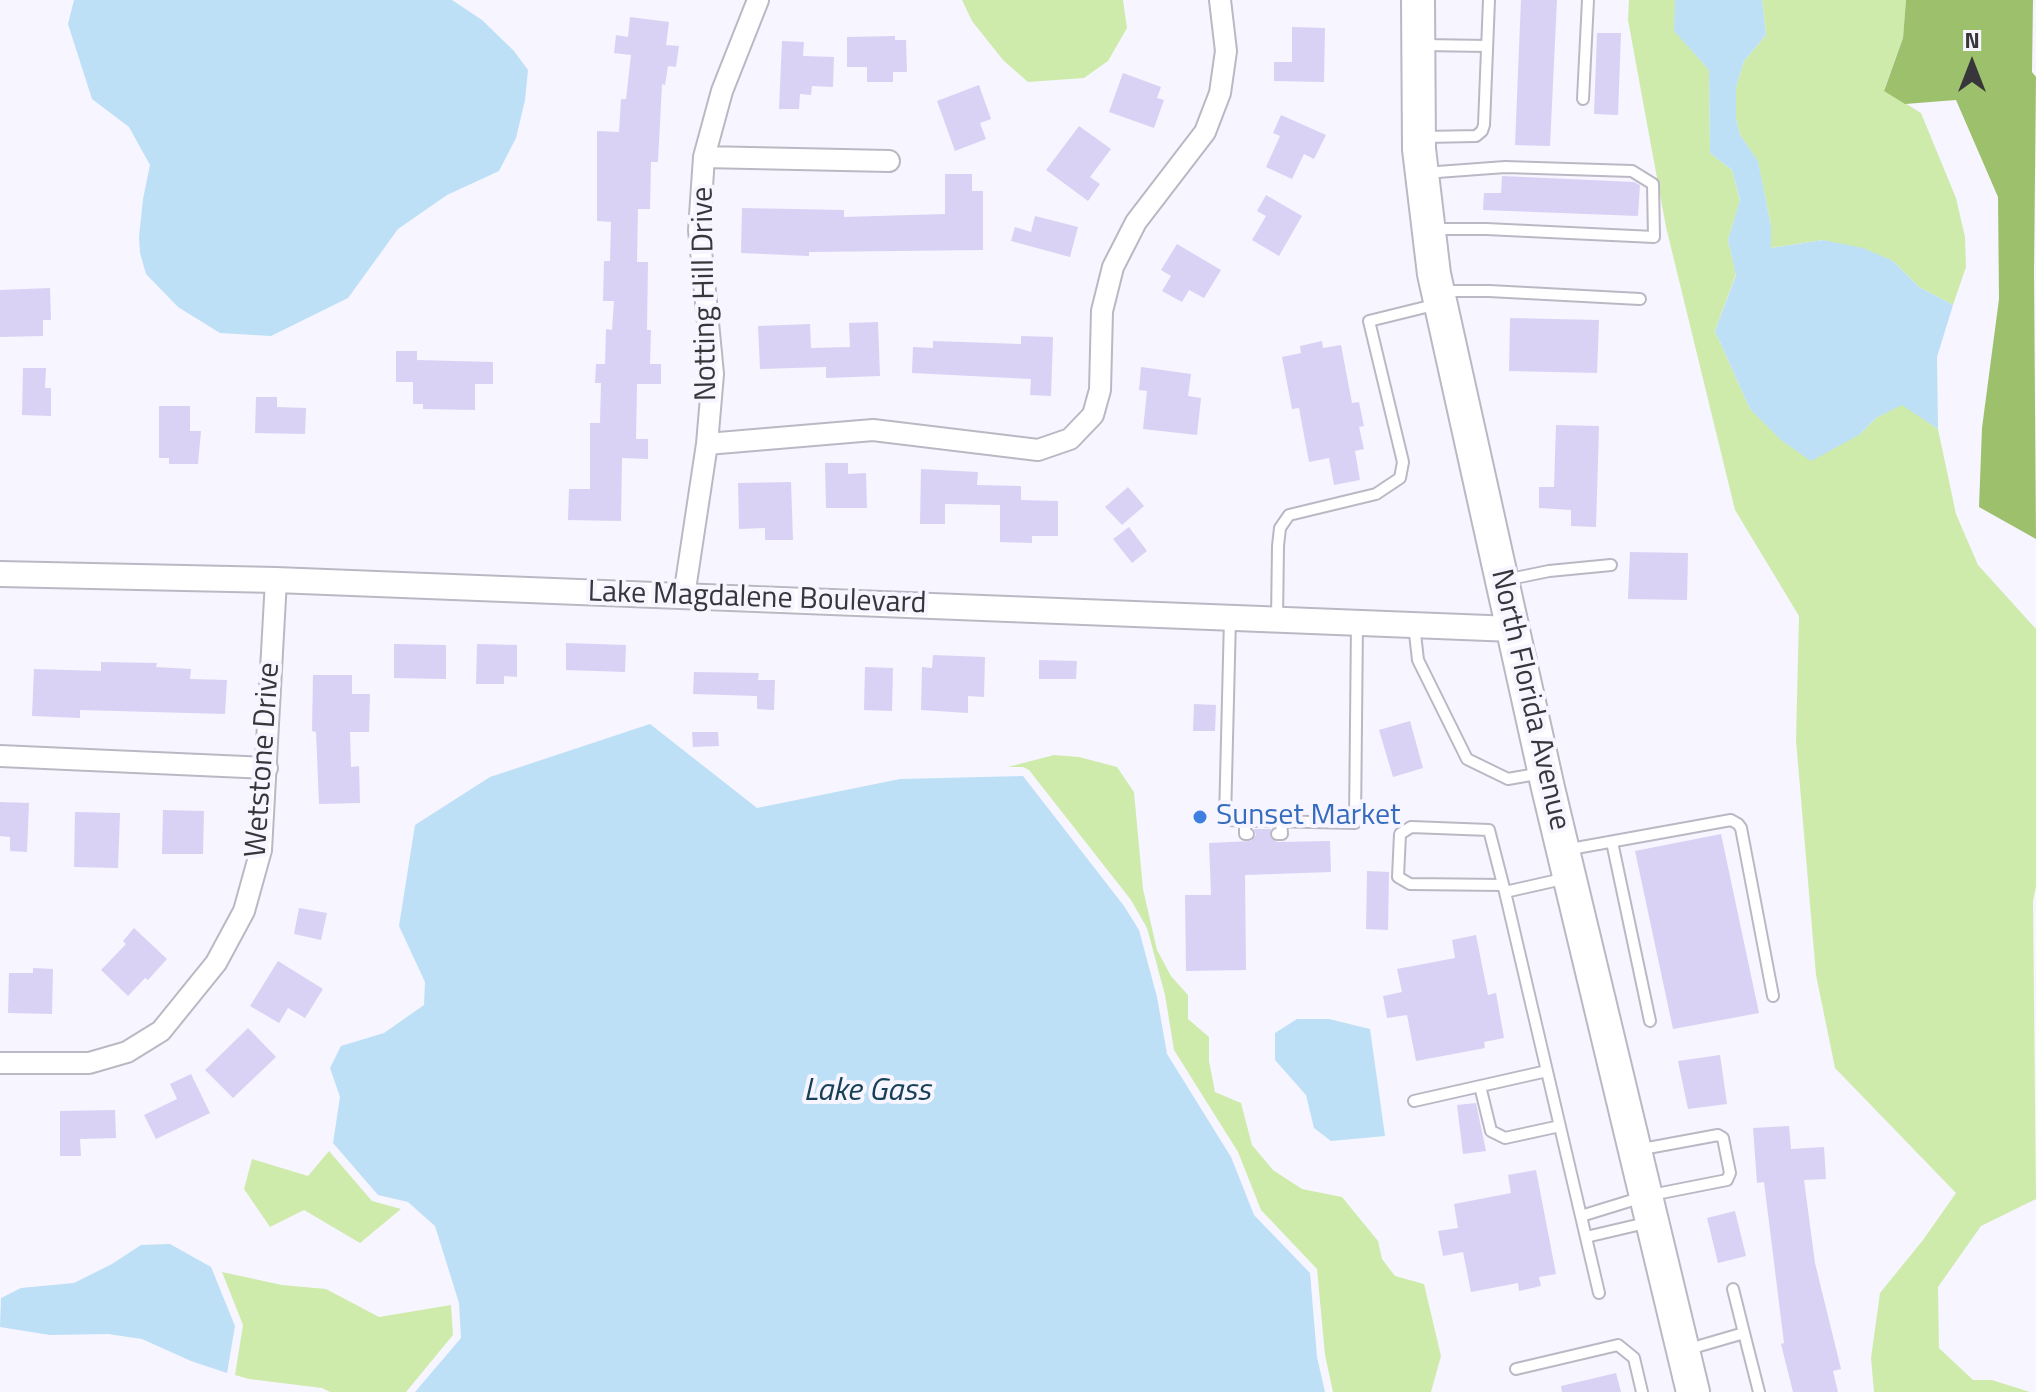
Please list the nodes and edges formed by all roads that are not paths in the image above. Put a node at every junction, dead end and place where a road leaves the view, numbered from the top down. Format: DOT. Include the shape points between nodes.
graph roads {
  1 [pos="758,0"];
  2 [pos="1220,0"];
  3 [pos="1418,0"];
  4 [pos="1489,0"];
  5 [pos="1588,0"];
  6 [pos="1417,44"];
  7 [pos="1487,46"];
  8 [pos="1583,99"];
  9 [pos="1419,137"];
  10 [pos="704,157"];
  11 [pos="889,161"];
  12 [pos="1422,174"];
  13 [pos="1428,229"];
  14 [pos="1439,297"];
  15 [pos="1640,299"];
  16 [pos="707,444"];
  17 [pos="1611,565"];
  18 [pos="0,574"];
  19 [pos="276,580"];
  20 [pos="1503,581"];
  21 [pos="684,596"];
  22 [pos="1230,618"];
  23 [pos="1277,620"];
  24 [pos="1357,623"];
  25 [pos="1414,625"];
  26 [pos="1513,629"];
  27 [pos="0,756"];
  28 [pos="267,768"];
  29 [pos="1545,773"];
  30 [pos="1245,820"];
  31 [pos="1281,821"];
  32 [pos="1248,834"];
  33 [pos="1277,834"];
  34 [pos="1612,842"];
  35 [pos="1566,864"];
  36 [pos="1504,889"];
  37 [pos="1773,996"];
  38 [pos="1650,1021"];
  39 [pos="0,1063"];
  40 [pos="1547,1071"];
  41 [pos="1480,1086"];
  42 [pos="1414,1101"];
  43 [pos="1560,1126"];
  44 [pos="1635,1150"];
  45 [pos="1649,1209"];
  46 [pos="1581,1216"];
  47 [pos="1586,1237"];
  48 [pos="1733,1289"];
  49 [pos="1599,1293"];
  50 [pos="1744,1333"];
  51 [pos="1683,1351"];
  52 [pos="1516,1369"];
  53 [pos="1642,1392"];
  54 [pos="1693,1392"];
  55 [pos="1759,1392"];
  1 -- 10 [label="street, Notting Hill Drive" via="722,91"];
  2 -- 16 [label="street" via="1226,51 1220,93 1205,132 1136,222 1113,267 1102,311 1100,390 1093,415 1070,439 1038,450 873,430"];
  3 -- 6 [label="main road, North Florida Avenue"];
  4 -- 7 [label="lane"];
  5 -- 8 [label="lane"];
  6 -- 7 [label="lane"];
  6 -- 9 [label="main road, North Florida Avenue"];
  7 -- 9 [label="lane" via="1482,131 1476,136"];
  9 -- 12 [label="main road, North Florida Avenue"];
  10 -- 11 [label="street"];
  10 -- 16 [label="street, Notting Hill Drive" via="699,230 713,374"];
  12 -- 13 [label="main road, North Florida Avenue"];
  12 -- 13 [label="lane" via="1505,167 1632,171 1653,184 1654,237"];
  13 -- 14 [label="main road, North Florida Avenue"];
  14 -- 15 [label="lane" via="1489,291"];
  14 -- 20 [label="main road, North Florida Avenue"];
  14 -- 23 [label="lane" via="1369,321 1403,462 1400,478 1376,494 1289,515 1280,528"];
  16 -- 21 [label="street, Notting Hill Drive"];
  17 -- 20 [label="lane"];
  18 -- 19 [label="street, Lake Magdalene Boulevard"];
  19 -- 21 [label="street, Lake Magdalene Boulevard"];
  19 -- 28 [label="street, Wetstone Drive"];
  20 -- 26 [label="main road, North Florida Avenue"];
  21 -- 22 [label="street, Lake Magdalene Boulevard"];
  22 -- 23 [label="street, Lake Magdalene Boulevard"];
  22 -- 30 [label="lane" via="1225,820"];
  23 -- 24 [label="street, Lake Magdalene Boulevard"];
  24 -- 25 [label="street, Lake Magdalene Boulevard"];
  24 -- 31 [label="lane" via="1355,823"];
  25 -- 26 [label="street, Lake Magdalene Boulevard"];
  25 -- 29 [label="lane" via="1418,660 1467,759 1508,779"];
  26 -- 29 [label="main road, North Florida Avenue"];
  27 -- 28 [label="street"];
  28 -- 39 [label="street, Wetstone Drive" via="261,850 244,911 216,963 161,1031 127,1052 89,1063"];
  29 -- 35 [label="main road, North Florida Avenue"];
  30 -- 31 [label="lane"];
  30 -- 32 [label="lane"];
  31 -- 33 [label="lane" via="1282,834"];
  34 -- 35 [label="lane"];
  34 -- 37 [label="lane" via="1731,820 1738,824"];
  34 -- 38 [label="lane"];
  35 -- 36 [label="lane"];
  35 -- 44 [label="main road, North Florida Avenue"];
  36 -- 36 [label="lane" via="1489,830 1411,827 1400,834 1398,877 1410,884"];
  36 -- 40 [label="lane"];
  40 -- 41 [label="lane"];
  40 -- 43 [label="lane"];
  41 -- 42 [label="lane"];
  41 -- 43 [label="lane" via="1491,1131 1505,1138"];
  43 -- 46 [label="lane"];
  44 -- 45 [label="main road, North Florida Avenue"];
  44 -- 45 [label="lane" via="1723,1138 1727,1180"];
  45 -- 46 [label="lane"];
  45 -- 47 [label="lane"];
  45 -- 51 [label="main road, North Florida Avenue"];
  46 -- 47 [label="lane"];
  47 -- 49 [label="lane"];
  48 -- 50 [label="lane"];
  50 -- 51 [label="lane"];
  50 -- 55 [label="lane"];
  51 -- 54 [label="main road, North Florida Avenue"];
  52 -- 53 [label="lane" via="1618,1345 1634,1358"];
}
